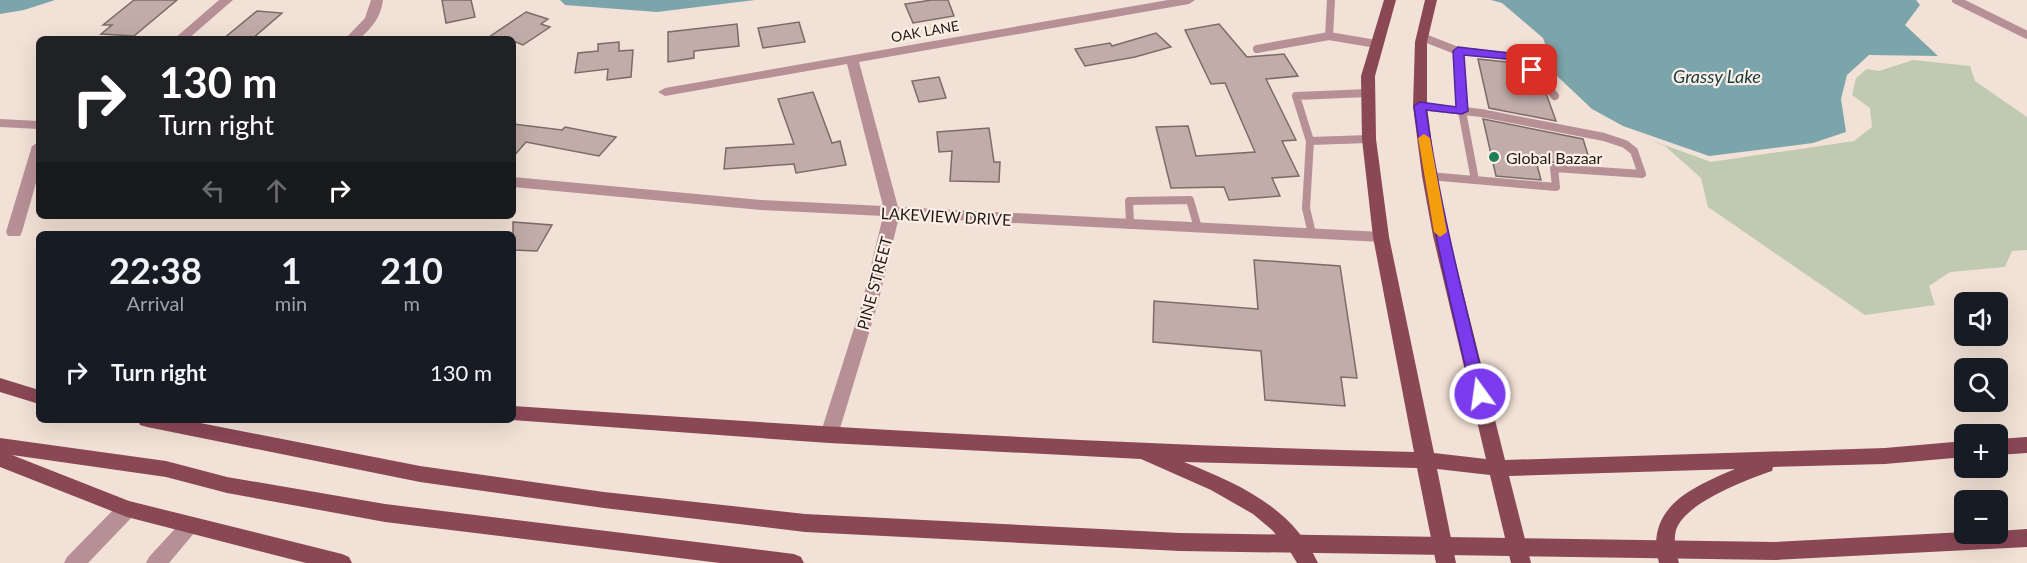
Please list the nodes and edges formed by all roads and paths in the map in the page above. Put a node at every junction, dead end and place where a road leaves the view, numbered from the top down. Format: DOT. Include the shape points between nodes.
graph roads {
  1 [pos="227,0"];
  2 [pos="377,0"];
  3 [pos="1190,0"];
  4 [pos="1331,0"];
  5 [pos="1390,0"];
  6 [pos="1431,0"];
  7 [pos="1956,0"];
  8 [pos="2027,35"];
  9 [pos="184,36"];
  10 [pos="354,36"];
  11 [pos="1329,36"];
  12 [pos="1422,37"];
  13 [pos="1376,45"];
  14 [pos="1257,49"];
  15 [pos="1458,51"];
  16 [pos="852,59"];
  17 [pos="666,92"];
  18 [pos="1368,93"];
  19 [pos="1556,96"];
  20 [pos="1420,106"];
  21 [pos="1462,111"];
  22 [pos="0,123"];
  23 [pos="36,124"];
  24 [pos="1369,139"];
  25 [pos="1310,141"];
  26 [pos="36,156"];
  27 [pos="1429,176"];
  28 [pos="1475,180"];
  29 [pos="516,182"];
  30 [pos="892,213"];
  31 [pos="1130,225"];
  32 [pos="1198,228"];
  33 [pos="14,232"];
  34 [pos="1312,234"];
  35 [pos="1381,237"];
  36 [pos="0,385"];
  37 [pos="36,396"];
  38 [pos="516,413"];
  39 [pos="162,423"];
  40 [pos="829,435"];
  41 [pos="2027,445"];
  42 [pos="0,446"];
  43 [pos="2008,446"];
  44 [pos="1954,451"];
  45 [pos="1139,452"];
  46 [pos="0,459"];
  47 [pos="1427,460"];
  48 [pos="1777,460"];
  49 [pos="1498,468"];
  50 [pos="127,509"];
  51 [pos="190,526"];
  52 [pos="2027,538"];
  53 [pos="74,563"];
  54 [pos="156,563"];
  55 [pos="342,563"];
  56 [pos="794,563"];
  57 [pos="1308,563"];
  58 [pos="1446,563"];
  59 [pos="1521,563"];
  60 [pos="1669,563"];
  1 -- 9 [label="street"];
  2 -- 10 [label="street" via="371,21"];
  3 -- 16 [label="street, OAK LANE"];
  4 -- 11 [label="lane"];
  5 -- 13 [label="main road"];
  6 -- 12 [label="main road"];
  7 -- 8 [label="lane"];
  11 -- 13 [label="lane"];
  11 -- 14 [label="lane"];
  12 -- 15 [label="lane"];
  12 -- 20 [label="main road"];
  13 -- 18 [label="main road"];
  15 -- 19 [label="lane" via="1521,57"];
  15 -- 21 [label="lane"];
  16 -- 17 [label="street, OAK LANE"];
  16 -- 30 [label="street, PINE STREET"];
  18 -- 24 [label="main road"];
  18 -- 25 [label="lane" via="1296,96"];
  20 -- 21 [label="lane"];
  20 -- 27 [label="main road"];
  21 -- 28 [label="lane"];
  21 -- 28 [label="lane" via="1604,136 1634,151 1642,174 1554,168 1556,187"];
  22 -- 23 [label="street"];
  24 -- 25 [label="lane"];
  24 -- 35 [label="main road"];
  25 -- 34 [label="lane" via="1306,208"];
  26 -- 33 [label="street"];
  27 -- 28 [label="lane"];
  27 -- 49 [label="main road"];
  29 -- 30 [label="street, LAKEVIEW DRIVE" via="761,206"];
  30 -- 31 [label="street, LAKEVIEW DRIVE"];
  30 -- 40 [label="street, PINE STREET" via="870,303"];
  31 -- 32 [label="street, LAKEVIEW DRIVE"];
  31 -- 32 [label="lane" via="1128,201 1190,200"];
  32 -- 34 [label="street, LAKEVIEW DRIVE"];
  34 -- 35 [label="street, LAKEVIEW DRIVE"];
  35 -- 47 [label="main road"];
  36 -- 37 [label="main road"];
  38 -- 40 [label="main road"];
  39 -- 52 [label="main road, bridge" via="420,474 805,523 1180,542 1775,551"];
  40 -- 45 [label="main road"];
  41 -- 43 [label="main road"];
  42 -- 56 [label="main road" via="166,469 227,485 385,513"];
  44 -- 48 [label="main road"];
  45 -- 47 [label="main road"];
  45 -- 57 [label="main road" via="1238,494 1268,513 1287,530"];
  46 -- 50 [label="main road"];
  47 -- 49 [label="main road"];
  47 -- 58 [label="main road"];
  48 -- 49 [label="main road"];
  48 -- 60 [label="main road" via="1722,481 1684,507 1666,528 1664,543"];
  49 -- 59 [label="main road"];
  50 -- 51 [label="main road"];
  50 -- 53 [label="street"];
  51 -- 54 [label="street"];
  51 -- 55 [label="main road"];
}
